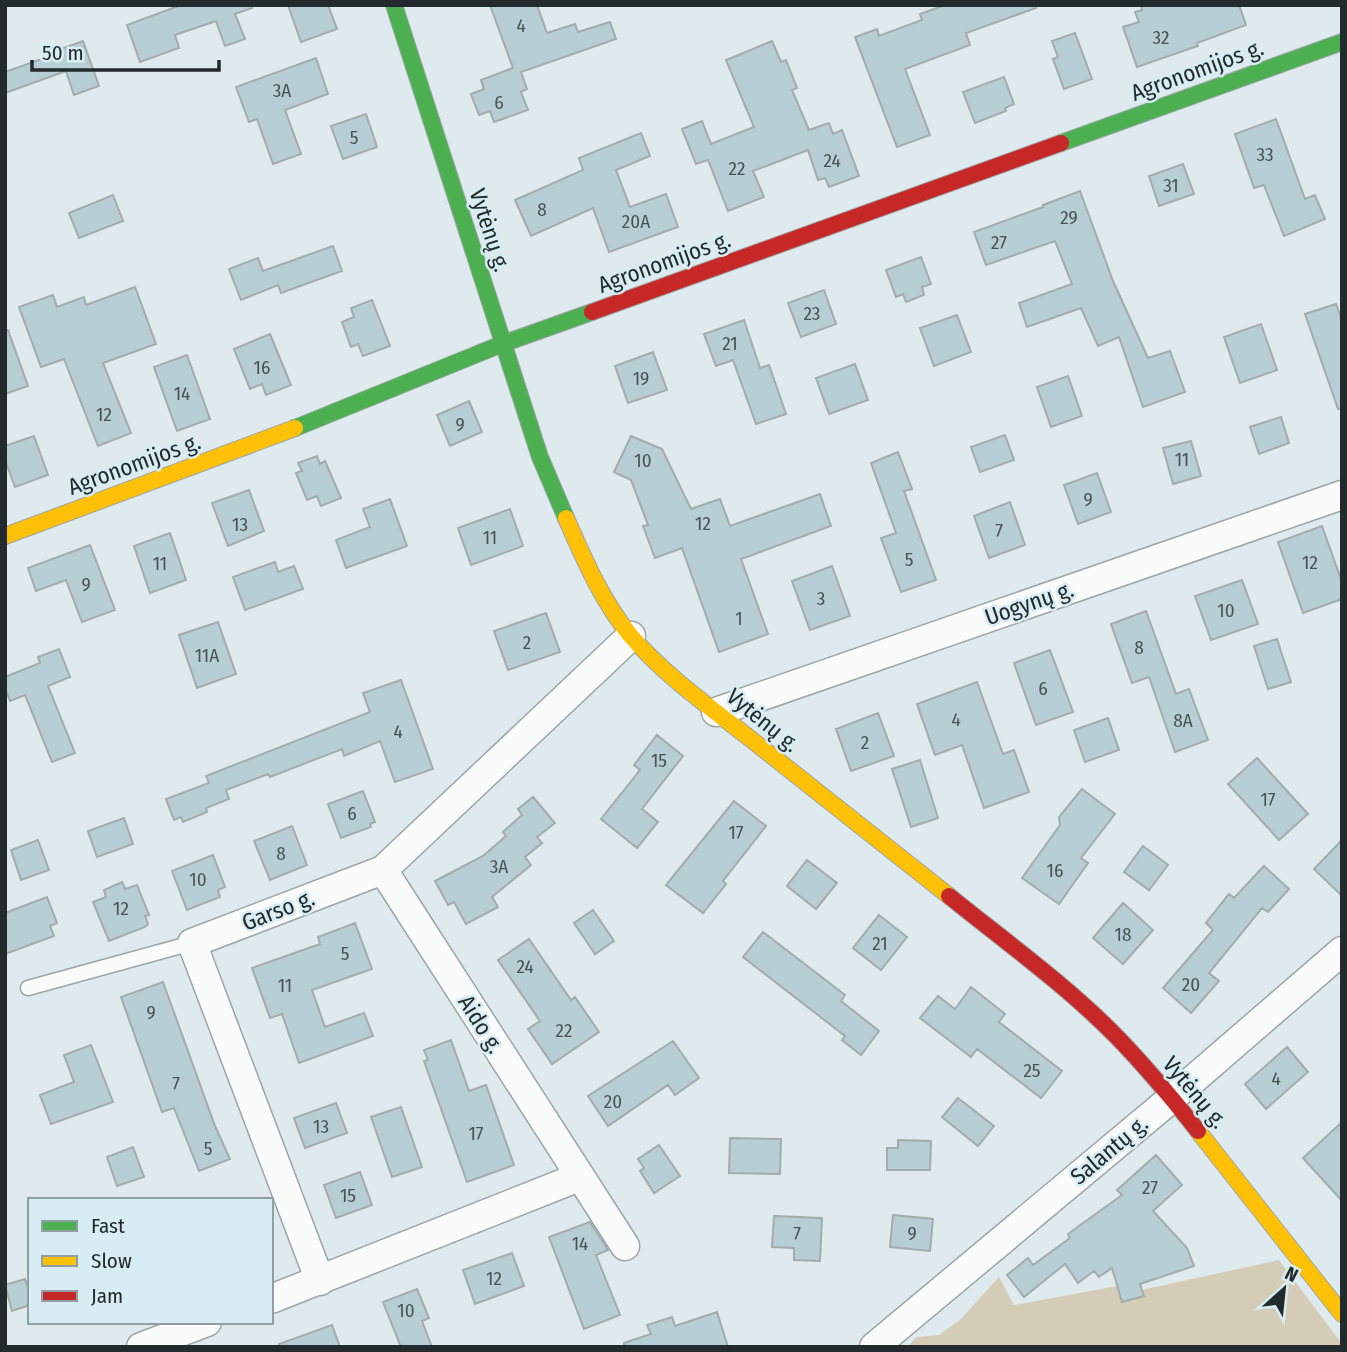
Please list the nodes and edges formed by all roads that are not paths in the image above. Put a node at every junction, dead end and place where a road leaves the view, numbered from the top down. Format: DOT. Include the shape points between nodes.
graph roads {
  1 [pos="394,5"];
  2 [pos="1342,42"];
  3 [pos="502,344"];
  4 [pos="1342,495"];
  5 [pos="5,536"];
  6 [pos="631,636"];
  7 [pos="716,712"];
  8 [pos="383,870"];
  9 [pos="192,943"];
  10 [pos="1342,951"];
  11 [pos="28,988"];
  12 [pos="1172,1098"];
  13 [pos="579,1177"];
  14 [pos="625,1246"];
  15 [pos="320,1281"];
  16 [pos="273,1298"];
  17 [pos="1342,1314"];
  18 [pos="203,1324"];
  19 [pos="141,1347"];
  20 [pos="874,1347"];
  1 -- 3 [label="main road, Vytėnų g."];
  2 -- 3 [label="main road, Agronomijos g."];
  3 -- 5 [label="main road, Agronomijos g." via="310,422"];
  3 -- 6 [label="main road, Vytėnų g." via="540,457 587,567"];
  4 -- 7 [label="street, Uogynų g."];
  6 -- 7 [label="main road, Vytėnų g."];
  6 -- 8 [label="street, Garso g."];
  7 -- 12 [label="main road, Vytėnų g." via="1044,972 1116,1036"];
  8 -- 9 [label="street, Garso g."];
  8 -- 13 [label="street, Aido g."];
  9 -- 11 [label="lane"];
  9 -- 15 [label="street"];
  10 -- 12 [label="street, Salantų g."];
  12 -- 17 [label="main road, Vytėnų g."];
  12 -- 20 [label="street, Salantų g."];
  13 -- 14 [label="street, Aido g."];
  13 -- 15 [label="street"];
  15 -- 16 [label="street"];
  18 -- 19 [label="street"];
}
